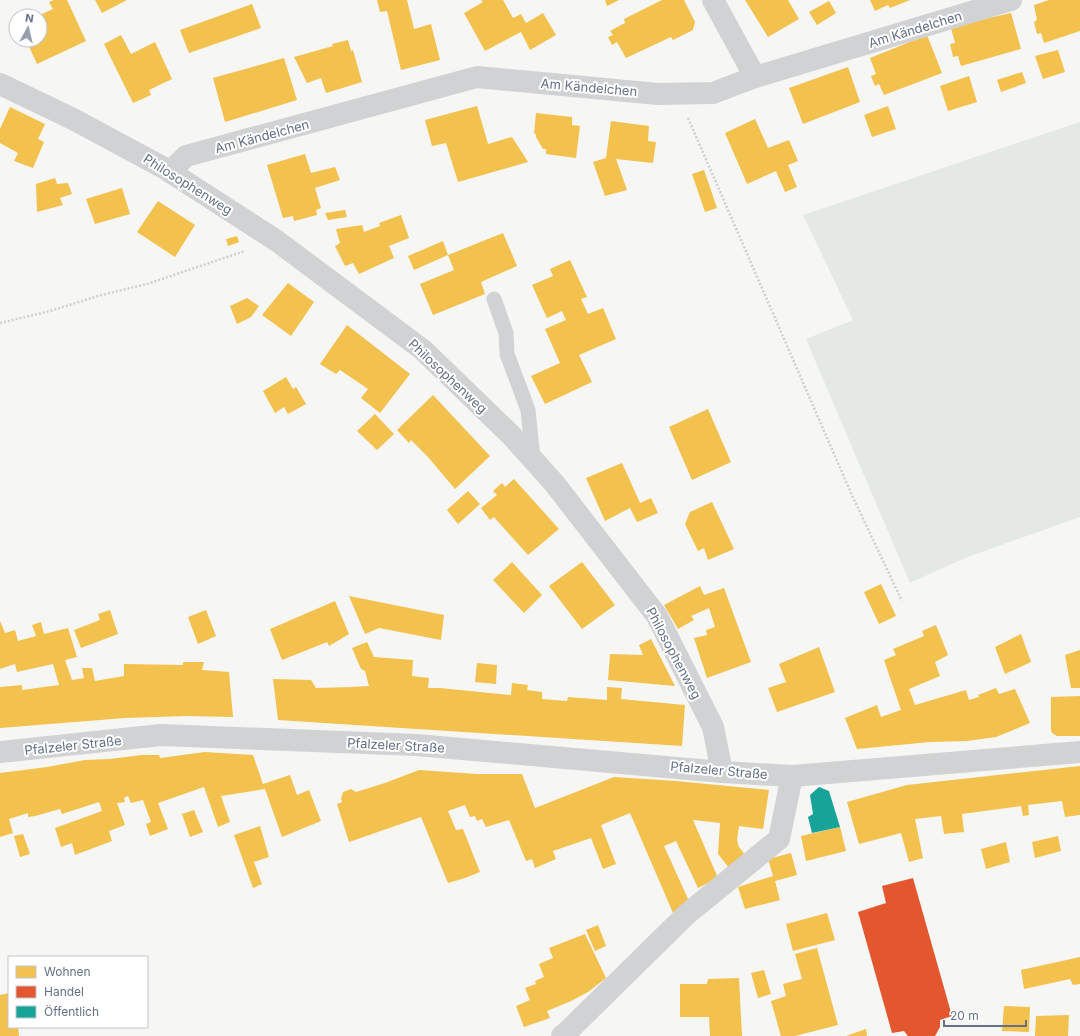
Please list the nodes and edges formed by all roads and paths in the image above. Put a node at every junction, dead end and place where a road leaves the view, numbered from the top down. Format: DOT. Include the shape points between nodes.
graph roads {
  1 [pos="713,0"];
  2 [pos="1011,0"];
  3 [pos="755,76"];
  4 [pos="0,84"];
  5 [pos="678,93"];
  6 [pos="170,172"];
  7 [pos="277,241"];
  8 [pos="494,299"];
  9 [pos="0,323"];
  10 [pos="533,459"];
  11 [pos="902,601"];
  12 [pos="0,752"];
  13 [pos="1080,752"];
  14 [pos="722,772"];
  15 [pos="792,776"];
  16 [pos="562,1036"];
  1 -- 3 [label="street"];
  2 -- 3 [label="street, Am Kändelchen"];
  3 -- 5 [label="street, Am Kändelchen" via="713,93"];
  4 -- 6 [label="street, Philosophenweg" via="72,119"];
  5 -- 6 [label="street, Am Kändelchen" via="658,94 478,77 186,156"];
  5 -- 11 [label="path" via="851,493"];
  6 -- 7 [label="street, Philosophenweg"];
  7 -- 9 [label="path" via="147,284"];
  7 -- 10 [label="street, Philosophenweg" via="423,350"];
  8 -- 10 [label="lane" via="506,333 507,354 528,410"];
  10 -- 14 [label="street, Philosophenweg" via="657,616 713,727"];
  12 -- 14 [label="street, Pfalzeler Straße" via="161,736 417,745"];
  13 -- 15 [label="street, Pfalzeler Straße"];
  14 -- 15 [label="street, Pfalzeler Straße"];
  15 -- 16 [label="street" via="779,839 687,914"];
}
